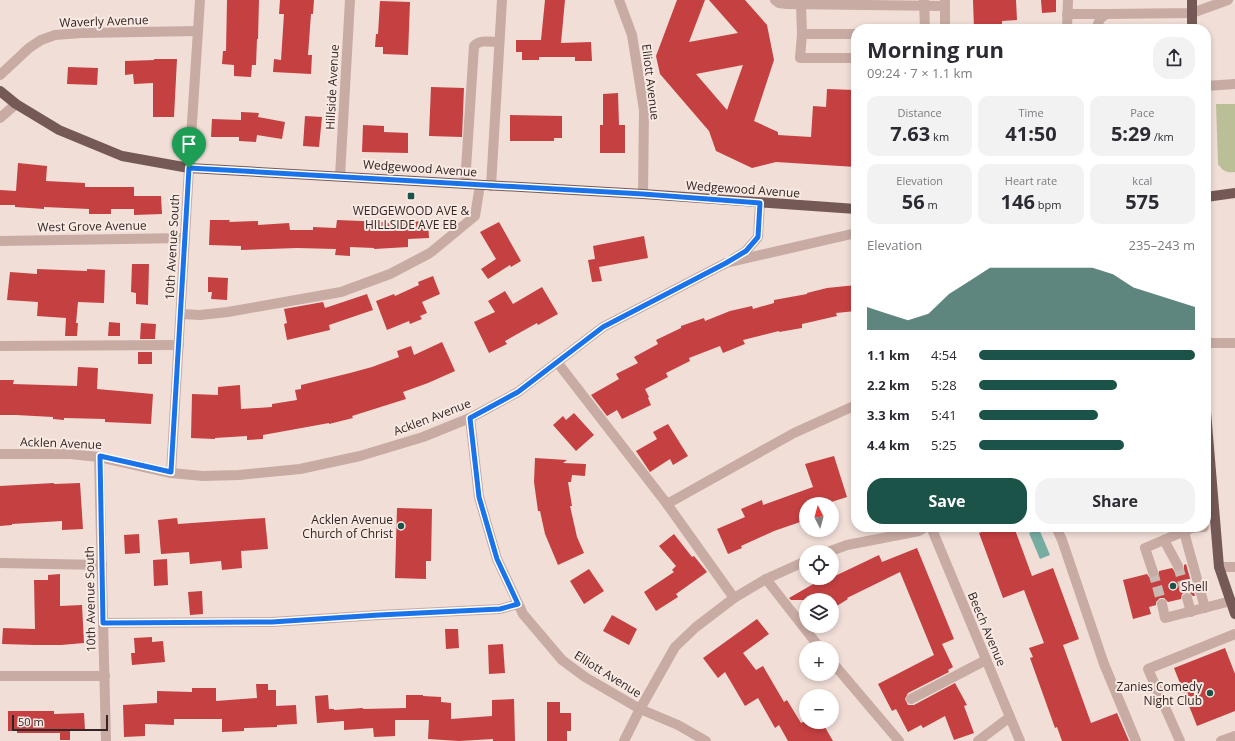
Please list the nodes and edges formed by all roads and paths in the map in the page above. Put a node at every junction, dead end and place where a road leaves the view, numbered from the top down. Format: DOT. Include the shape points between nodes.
graph roads {
  1 [pos="200,0"];
  2 [pos="350,0"];
  3 [pos="502,0"];
  4 [pos="620,0"];
  5 [pos="775,0"];
  6 [pos="1068,0"];
  7 [pos="1192,0"];
  8 [pos="1228,0"];
  9 [pos="924,3"];
  10 [pos="945,3"];
  11 [pos="801,4"];
  12 [pos="1192,13"];
  13 [pos="1067,14"];
  14 [pos="1106,14"];
  15 [pos="925,24"];
  16 [pos="945,24"];
  17 [pos="1067,24"];
  18 [pos="1098,24"];
  19 [pos="1192,24"];
  20 [pos="198,31"];
  21 [pos="802,34"];
  22 [pos="851,34"];
  23 [pos="499,42"];
  24 [pos="851,58"];
  25 [pos="0,75"];
  26 [pos="1235,84"];
  27 [pos="1211,86"];
  28 [pos="0,91"];
  29 [pos="16,104"];
  30 [pos="0,118"];
  31 [pos="189,168"];
  32 [pos="340,176"];
  33 [pos="465,184"];
  34 [pos="480,185"];
  35 [pos="490,186"];
  36 [pos="1235,193"];
  37 [pos="643,194"];
  38 [pos="1211,196"];
  39 [pos="760,203"];
  40 [pos="851,209"];
  41 [pos="851,234"];
  42 [pos="185,238"];
  43 [pos="0,241"];
  44 [pos="726,263"];
  45 [pos="181,314"];
  46 [pos="1211,343"];
  47 [pos="1235,343"];
  48 [pos="179,345"];
  49 [pos="0,346"];
  50 [pos="557,362"];
  51 [pos="851,408"];
  52 [pos="470,418"];
  53 [pos="0,454"];
  54 [pos="100,456"];
  55 [pos="171,472"];
  56 [pos="667,504"];
  57 [pos="914,532"];
  58 [pos="933,532"];
  59 [pos="1058,532"];
  60 [pos="1184,532"];
  61 [pos="1210,532"];
  62 [pos="1164,540"];
  63 [pos="839,548"];
  64 [pos="0,562"];
  65 [pos="799,564"];
  66 [pos="102,565"];
  67 [pos="1178,566"];
  68 [pos="1219,567"];
  69 [pos="1235,567"];
  70 [pos="1153,572"];
  71 [pos="766,579"];
  72 [pos="734,598"];
  73 [pos="1187,598"];
  74 [pos="1231,601"];
  75 [pos="518,604"];
  76 [pos="1162,604"];
  77 [pos="1205,608"];
  78 [pos="1191,612"];
  79 [pos="1235,614"];
  80 [pos="103,623"];
  81 [pos="1235,634"];
  82 [pos="815,641"];
  83 [pos="986,660"];
  84 [pos="839,670"];
  85 [pos="0,676"];
  86 [pos="105,676"];
  87 [pos="911,699"];
  88 [pos="640,708"];
  89 [pos="1010,717"];
  90 [pos="1235,736"];
  91 [pos="106,741"];
  92 [pos="624,741"];
  93 [pos="706,741"];
  94 [pos="899,741"];
  95 [pos="978,741"];
  96 [pos="1020,741"];
  97 [pos="1136,741"];
  98 [pos="1180,741"];
  99 [pos="1221,741"];
  1 -- 20 [label="street, 10th Avenue South"];
  2 -- 32 [label="street, Hillside Avenue"];
  3 -- 23 [label="street"];
  4 -- 37 [label="street, Elliott Avenue" via="632,35 644,110"];
  5 -- 11 [label="street" via="779,3"];
  6 -- 13 [label="street"];
  7 -- 12 [label="main road"];
  8 -- 12 [label="street"];
  9 -- 10 [label="street"];
  9 -- 11 [label="street"];
  9 -- 15 [label="street"];
  10 -- 16 [label="street"];
  11 -- 21 [label="street"];
  12 -- 14 [label="street"];
  12 -- 19 [label="main road"];
  13 -- 14 [label="street"];
  13 -- 17 [label="street"];
  14 -- 18 [label="street" via="1100,18"];
  20 -- 25 [label="street, Waverly Avenue" via="55,35 29,48"];
  20 -- 31 [label="street, 10th Avenue South"];
  21 -- 22 [label="street"];
  21 -- 24 [label="street" via="800,58"];
  23 -- 33 [label="street" via="481,41 474,46"];
  23 -- 35 [label="street"];
  26 -- 27 [label="street"];
  28 -- 29 [label="main road, Wedgewood Avenue"];
  29 -- 30 [label="street"];
  29 -- 31 [label="main road, Wedgewood Avenue" via="59,130 122,156"];
  31 -- 32 [label="main road, Wedgewood Avenue"];
  31 -- 42 [label="street, 10th Avenue South"];
  32 -- 33 [label="main road, Wedgewood Avenue"];
  33 -- 34 [label="main road, Wedgewood Avenue"];
  34 -- 35 [label="main road, Wedgewood Avenue"];
  34 -- 45 [label="street" via="475,216 430,253 390,274 341,292 293,302 228,312"];
  35 -- 37 [label="main road, Wedgewood Avenue"];
  36 -- 38 [label="main road"];
  37 -- 39 [label="main road, Wedgewood Avenue"];
  39 -- 40 [label="main road, Wedgewood Avenue"];
  39 -- 44 [label="street" via="758,237 746,251"];
  41 -- 44 [label="street, Acklen Avenue"];
  42 -- 43 [label="street, West Grove Avenue"];
  42 -- 45 [label="street, 10th Avenue South"];
  44 -- 50 [label="street, Acklen Avenue" via="603,327"];
  45 -- 48 [label="street, 10th Avenue South"];
  46 -- 47 [label="street"];
  48 -- 49 [label="street"];
  48 -- 55 [label="street, 10th Avenue South"];
  50 -- 52 [label="street, Acklen Avenue" via="518,392"];
  50 -- 56 [label="street"];
  51 -- 56 [label="street" via="794,433"];
  52 -- 55 [label="street, Acklen Avenue" via="423,437 360,456 300,469 203,476"];
  52 -- 75 [label="street, Elliott Avenue" via="479,497 497,559"];
  53 -- 54 [label="street, Acklen Avenue"];
  54 -- 55 [label="street, Acklen Avenue"];
  54 -- 66 [label="street, 10th Avenue South"];
  56 -- 72 [label="street"];
  57 -- 63 [label="street"];
  58 -- 83 [label="street, Beech Avenue"];
  59 -- 97 [label="street" via="1104,664"];
  60 -- 62 [label="street"];
  60 -- 77 [label="street"];
  61 -- 68 [label="main road"];
  62 -- 67 [label="street"];
  62 -- 70 [label="street" via="1145,548"];
  64 -- 66 [label="street"];
  65 -- 71 [label="street"];
  66 -- 80 [label="street, 10th Avenue South"];
  68 -- 69 [label="street"];
  68 -- 74 [label="main road"];
  71 -- 72 [label="street"];
  71 -- 82 [label="street"];
  72 -- 88 [label="street" via="696,626 675,647"];
  73 -- 78 [label="street"];
  74 -- 77 [label="street"];
  74 -- 79 [label="main road"];
  75 -- 80 [label="street" via="500,609 272,622"];
  75 -- 88 [label="street, Elliott Avenue" via="523,614 562,660 585,677"];
  76 -- 78 [label="street" via="1165,618"];
  77 -- 78 [label="street"];
  80 -- 86 [label="street, 10th Avenue South"];
  81 -- 98 [label="street" via="1148,669"];
  83 -- 87 [label="street"];
  83 -- 89 [label="street, Beech Avenue"];
  84 -- 94 [label="street"];
  85 -- 86 [label="street"];
  86 -- 91 [label="street, 10th Avenue South"];
  88 -- 92 [label="street"];
  88 -- 93 [label="street, Elliott Avenue"];
  89 -- 95 [label="street"];
  89 -- 96 [label="street, Beech Avenue"];
  90 -- 99 [label="street"];
}
